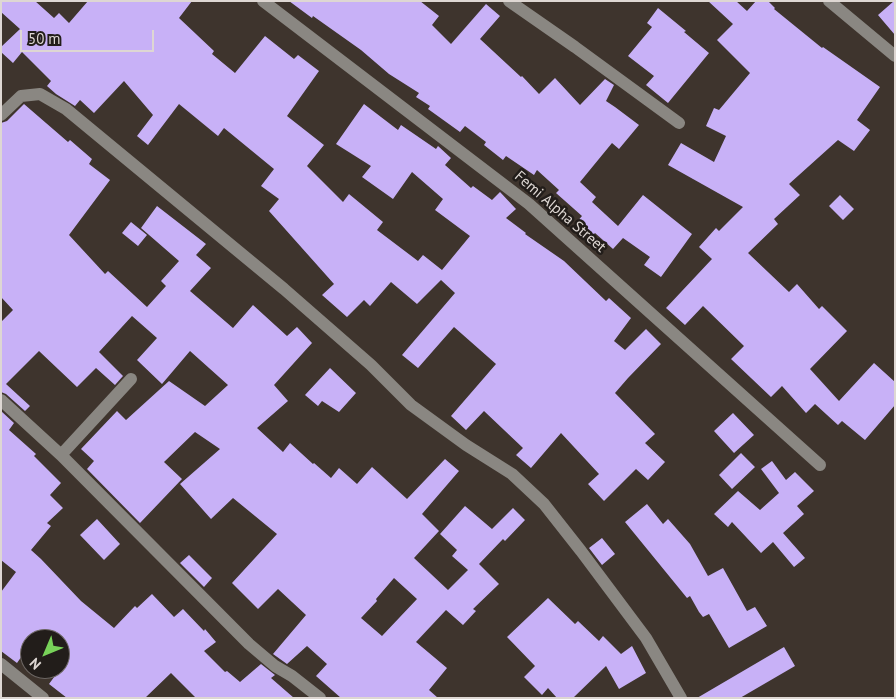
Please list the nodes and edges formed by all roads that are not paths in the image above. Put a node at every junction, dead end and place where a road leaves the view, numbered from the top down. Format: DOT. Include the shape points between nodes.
graph roads {
  1 [pos="263,1"];
  2 [pos="510,1"];
  3 [pos="829,1"];
  4 [pos="895,56"];
  5 [pos="1,115"];
  6 [pos="679,123"];
  7 [pos="131,379"];
  8 [pos="1,400"];
  9 [pos="61,455"];
  10 [pos="820,465"];
  11 [pos="1,664"];
  12 [pos="44,698"];
  13 [pos="320,698"];
  14 [pos="680,698"];
  1 -- 10 [label="street, Femi Alpha Street" via="529,204"];
  2 -- 6 [label="street"];
  3 -- 4 [label="street"];
  5 -- 14 [label="street" via="21,96 40,94 66,109 284,289 371,365 411,405 512,474 544,504 581,551 646,638"];
  7 -- 9 [label="street"];
  8 -- 9 [label="street"];
  9 -- 13 [label="street" via="249,644"];
  11 -- 12 [label="street"];
}
